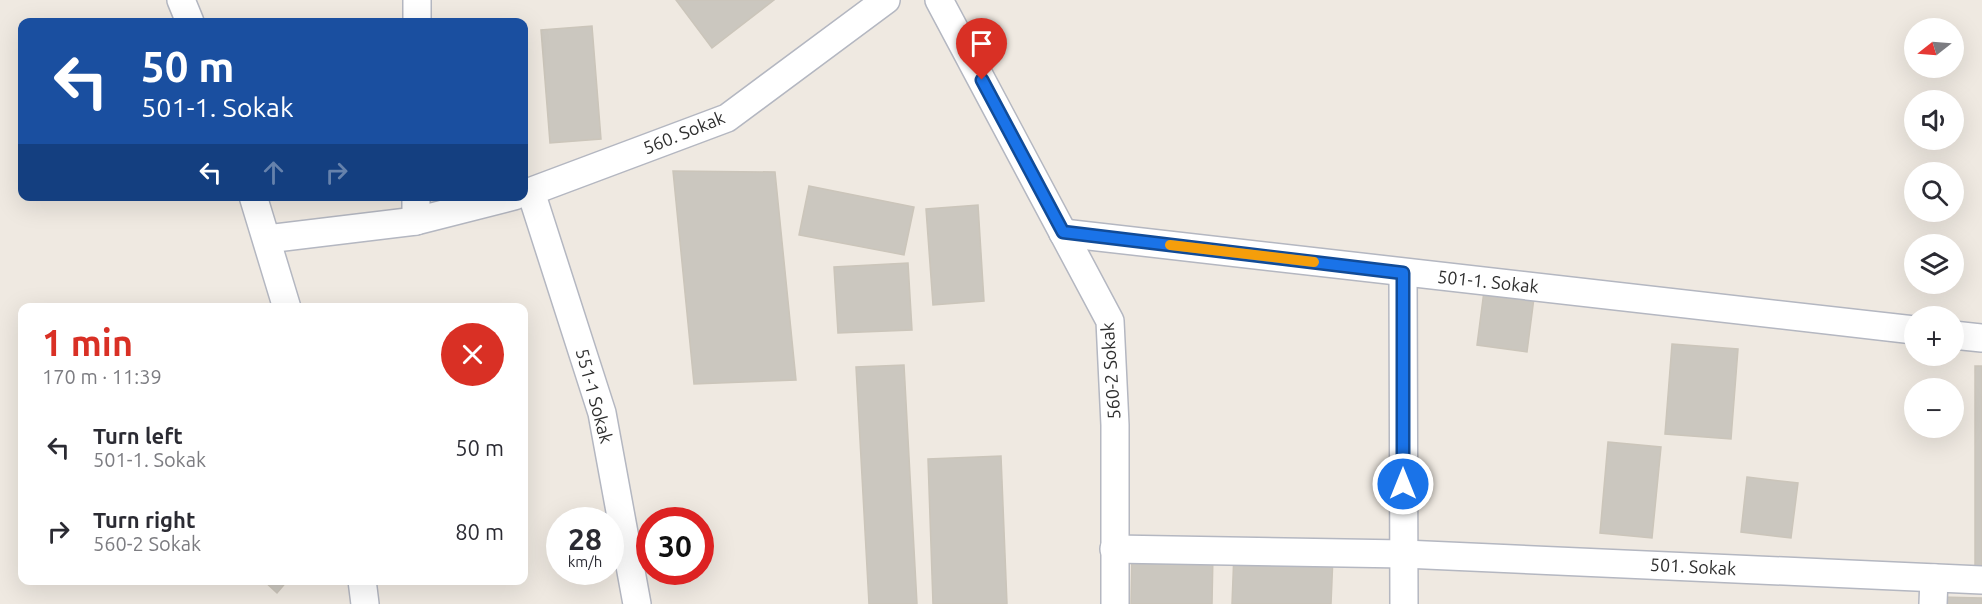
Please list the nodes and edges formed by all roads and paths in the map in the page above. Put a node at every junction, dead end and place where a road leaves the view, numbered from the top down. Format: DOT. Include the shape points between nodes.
graph roads {
  1 [pos="181,0"];
  2 [pos="417,0"];
  3 [pos="886,0"];
  4 [pos="939,0"];
  5 [pos="188,18"];
  6 [pos="417,18"];
  7 [pos="528,192"];
  8 [pos="255,201"];
  9 [pos="473,201"];
  10 [pos="526,201"];
  11 [pos="416,209"];
  12 [pos="1063,232"];
  13 [pos="267,239"];
  14 [pos="1403,273"];
  15 [pos="286,303"];
  16 [pos="1904,329"];
  17 [pos="1964,336"];
  18 [pos="1982,338"];
  19 [pos="1114,549"];
  20 [pos="1404,554"];
  21 [pos="1982,580"];
  22 [pos="363,585"];
  23 [pos="1933,591"];
  24 [pos="365,604"];
  25 [pos="637,604"];
  26 [pos="1115,604"];
  27 [pos="1404,604"];
  1 -- 5 [label="street"];
  2 -- 6 [label="street"];
  3 -- 7 [label="street, 560. Sokak" via="727,118"];
  4 -- 12 [label="street, 560-2 Sokak"];
  8 -- 13 [label="street"];
  9 -- 11 [label="street, 560. Sokak"];
  10 -- 25 [label="street, 551-1 Sokak" via="602,413"];
  11 -- 13 [label="street, 560. Sokak"];
  12 -- 14 [label="street, 501-1. Sokak"];
  12 -- 19 [label="street, 560-2 Sokak" via="1110,321 1115,424"];
  13 -- 15 [label="street"];
  14 -- 16 [label="street, 501-1. Sokak"];
  14 -- 20 [label="street"];
  17 -- 18 [label="street"];
  19 -- 20 [label="street, 501. Sokak"];
  19 -- 26 [label="street, 560-2 Sokak"];
  20 -- 23 [label="street, 501. Sokak"];
  20 -- 27 [label="street"];
  21 -- 23 [label="street, 501. Sokak"];
  22 -- 24 [label="street"];
}
